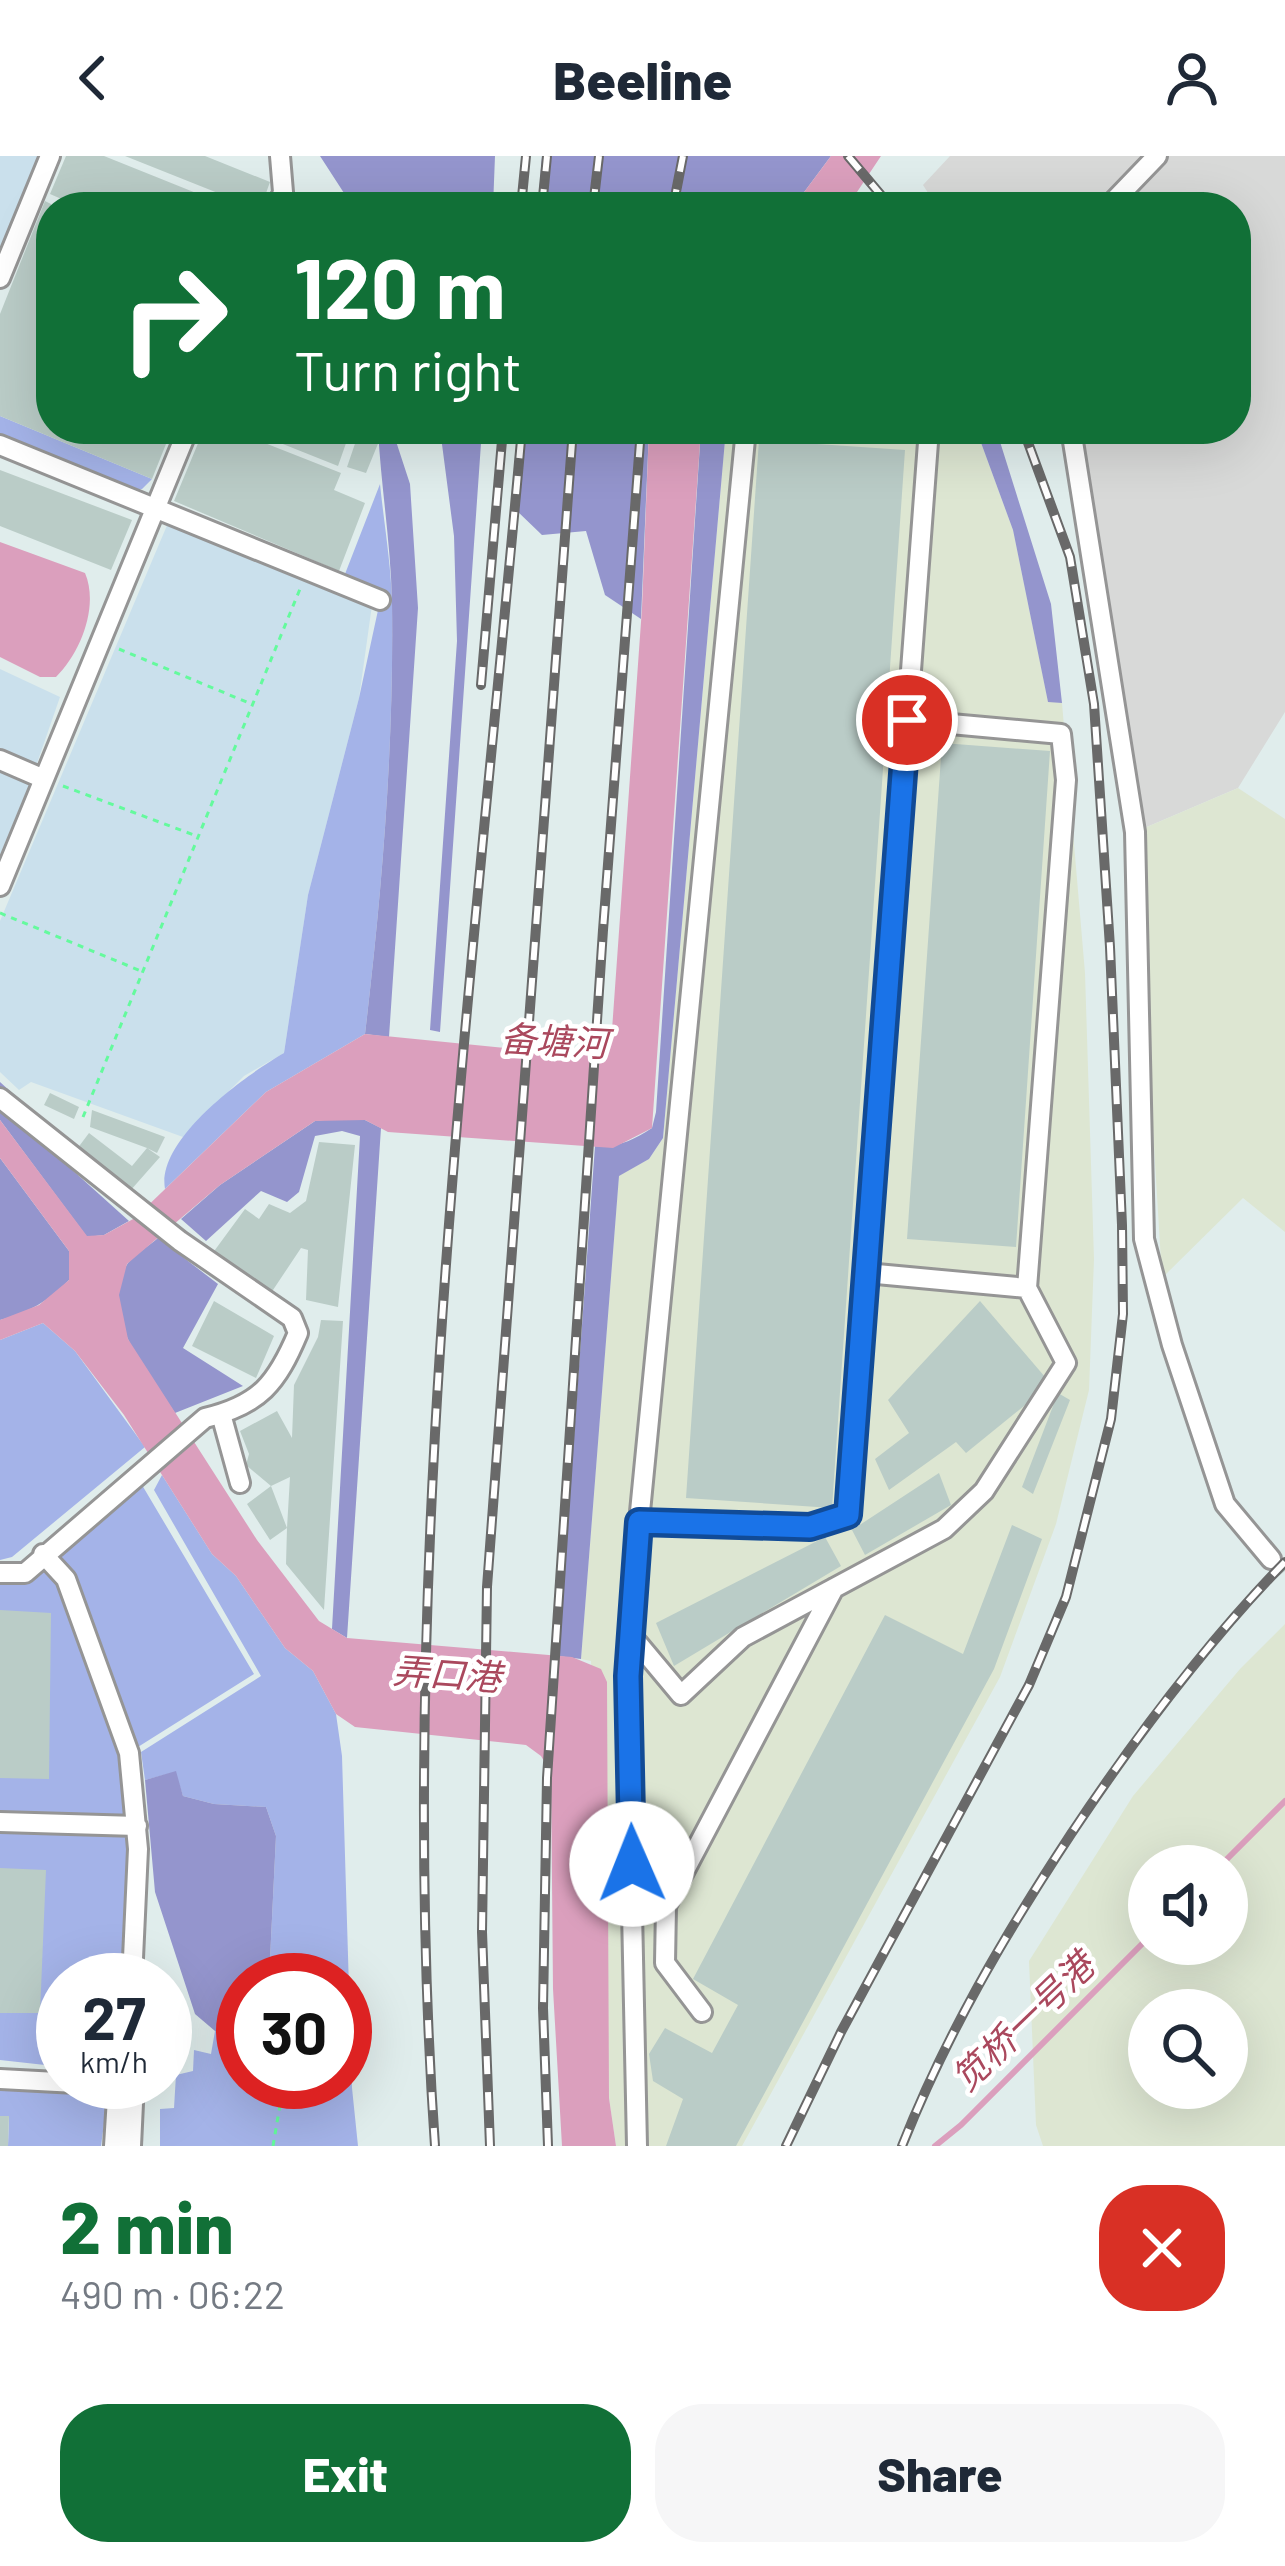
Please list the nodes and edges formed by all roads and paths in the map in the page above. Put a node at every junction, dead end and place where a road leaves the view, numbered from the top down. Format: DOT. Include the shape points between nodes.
graph roads {
  1 [pos="50,156"];
  2 [pos="280,156"];
  3 [pos="1157,156"];
  4 [pos="283,192"];
  5 [pos="1122,192"];
  6 [pos="0,278"];
  7 [pos="182,444"];
  8 [pos="745,444"];
  9 [pos="928,444"];
  10 [pos="1073,444"];
  11 [pos="0,445"];
  12 [pos="156,509"];
  13 [pos="308,571"];
  14 [pos="380,600"];
  15 [pos="101,641"];
  16 [pos="250,704"];
  17 [pos="907,720"];
  18 [pos="0,760"];
  19 [pos="44,779"];
  20 [pos="196,836"];
  21 [pos="0,886"];
  22 [pos="0,914"];
  23 [pos="141,971"];
  24 [pos="0,1098"];
  25 [pos="83,1117"];
  26 [pos="866,1273"];
  27 [pos="1027,1288"];
  28 [pos="213,1416"];
  29 [pos="240,1483"];
  30 [pos="639,1522"];
  31 [pos="44,1554"];
  32 [pos="1271,1558"];
  33 [pos="0,1573"];
  34 [pos="834,1588"];
  35 [pos="631,1634"];
  36 [pos="0,1822"];
  37 [pos="137,1826"];
  38 [pos="132,1953"];
  39 [pos="702,2012"];
  40 [pos="0,2079"];
  41 [pos="36,2080"];
  42 [pos="121,2109"];
  43 [pos="127,2109"];
  44 [pos="279,2109"];
  45 [pos="114,2146"];
  46 [pos="131,2146"];
  47 [pos="273,2146"];
  48 [pos="637,2146"];
  1 -- 6 [label="street"];
  2 -- 4 [label="street"];
  3 -- 5 [label="street"];
  7 -- 12 [label="street"];
  8 -- 30 [label="street"];
  9 -- 17 [label="street"];
  10 -- 32 [label="street" via="1135,832 1144,1239 1225,1504"];
  11 -- 12 [label="street"];
  12 -- 13 [label="street"];
  12 -- 15 [label="street"];
  13 -- 14 [label="street"];
  13 -- 16 [label="path"];
  15 -- 16 [label="path"];
  15 -- 19 [label="street"];
  16 -- 20 [label="path"];
  17 -- 26 [label="street"];
  17 -- 27 [label="street" via="1060,734 1066,780"];
  18 -- 19 [label="street"];
  19 -- 20 [label="path"];
  19 -- 21 [label="street"];
  20 -- 23 [label="path"];
  22 -- 23 [label="path"];
  23 -- 25 [label="path"];
  24 -- 28 [label="street" via="292,1318 298,1333 276,1381"];
  26 -- 27 [label="street"];
  26 -- 30 [label="street" via="848,1515 810,1527"];
  27 -- 34 [label="street" via="1066,1364 984,1492 944,1529"];
  28 -- 29 [label="street"];
  28 -- 31 [label="street"];
  30 -- 35 [label="street"];
  31 -- 33 [label="street" via="25,1573"];
  31 -- 37 [label="street" via="66,1579 129,1754"];
  34 -- 35 [label="street" via="743,1637 682,1695"];
  34 -- 39 [label="street" via="666,1906 665,1963"];
  35 -- 48 [label="street"];
  36 -- 37 [label="street"];
  37 -- 38 [label="street"];
  40 -- 41 [label="street"];
  42 -- 45 [label="street"];
  43 -- 46 [label="street"];
  44 -- 47 [label="path"];
}
